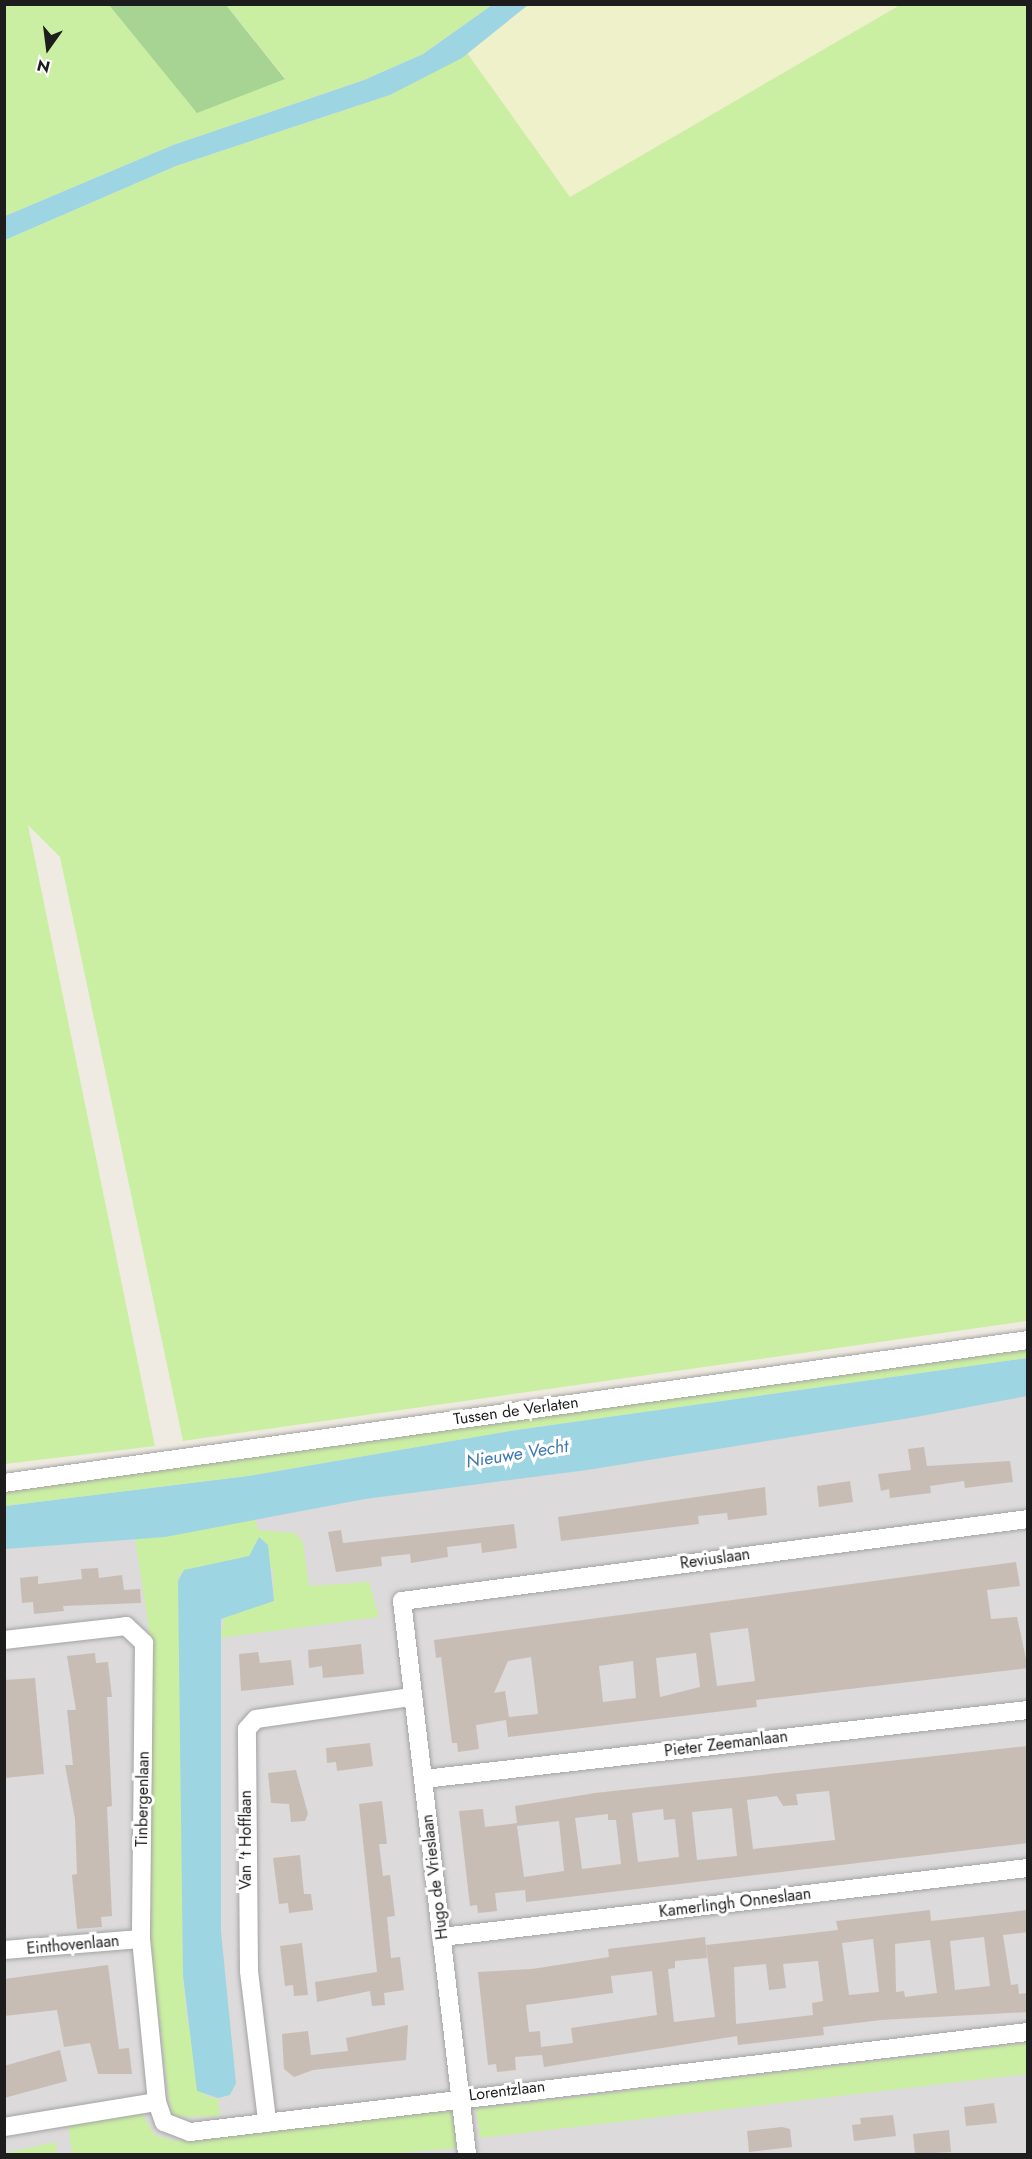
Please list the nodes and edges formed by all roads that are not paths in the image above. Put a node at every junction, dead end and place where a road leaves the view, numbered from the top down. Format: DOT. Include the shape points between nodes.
graph roads {
  1 [pos="1028,1340"];
  2 [pos="4,1483"];
  3 [pos="1028,1518"];
  4 [pos="402,1601"];
  5 [pos="4,1640"];
  6 [pos="411,1697"];
  7 [pos="1028,1710"];
  8 [pos="424,1779"];
  9 [pos="1028,1868"];
  10 [pos="442,1937"];
  11 [pos="141,1939"];
  12 [pos="4,1950"];
  13 [pos="1028,2031"];
  14 [pos="460,2096"];
  15 [pos="157,2102"];
  16 [pos="267,2120"];
  17 [pos="4,2127"];
  18 [pos="467,2154"];
  1 -- 2 [label="street, Tussen de Verlaten"];
  3 -- 4 [label="street, Reviuslaan"];
  4 -- 6 [label="street, Hugo de Vrieslaan"];
  5 -- 11 [label="street, Tinbergenlaan" via="126,1626 144,1642"];
  6 -- 8 [label="street, Hugo de Vrieslaan"];
  6 -- 16 [label="street, Van 't Hofflaan" via="256,1719 247,1728 249,1971"];
  7 -- 8 [label="street, Pieter Zeemanlaan"];
  8 -- 10 [label="street, Hugo de Vrieslaan"];
  9 -- 10 [label="street, Kamerlingh Onneslaan"];
  10 -- 14 [label="street, Hugo de Vrieslaan"];
  11 -- 12 [label="street, Einthovenlaan"];
  11 -- 15 [label="street, Tinbergenlaan"];
  13 -- 14 [label="street, Lorentzlaan"];
  14 -- 16 [label="street, Lorentzlaan"];
  14 -- 18 [label="street, Hugo de Vrieslaan"];
  15 -- 16 [label="street, Lorentzlaan" via="164,2122 182,2132"];
  15 -- 17 [label="street"];
}
